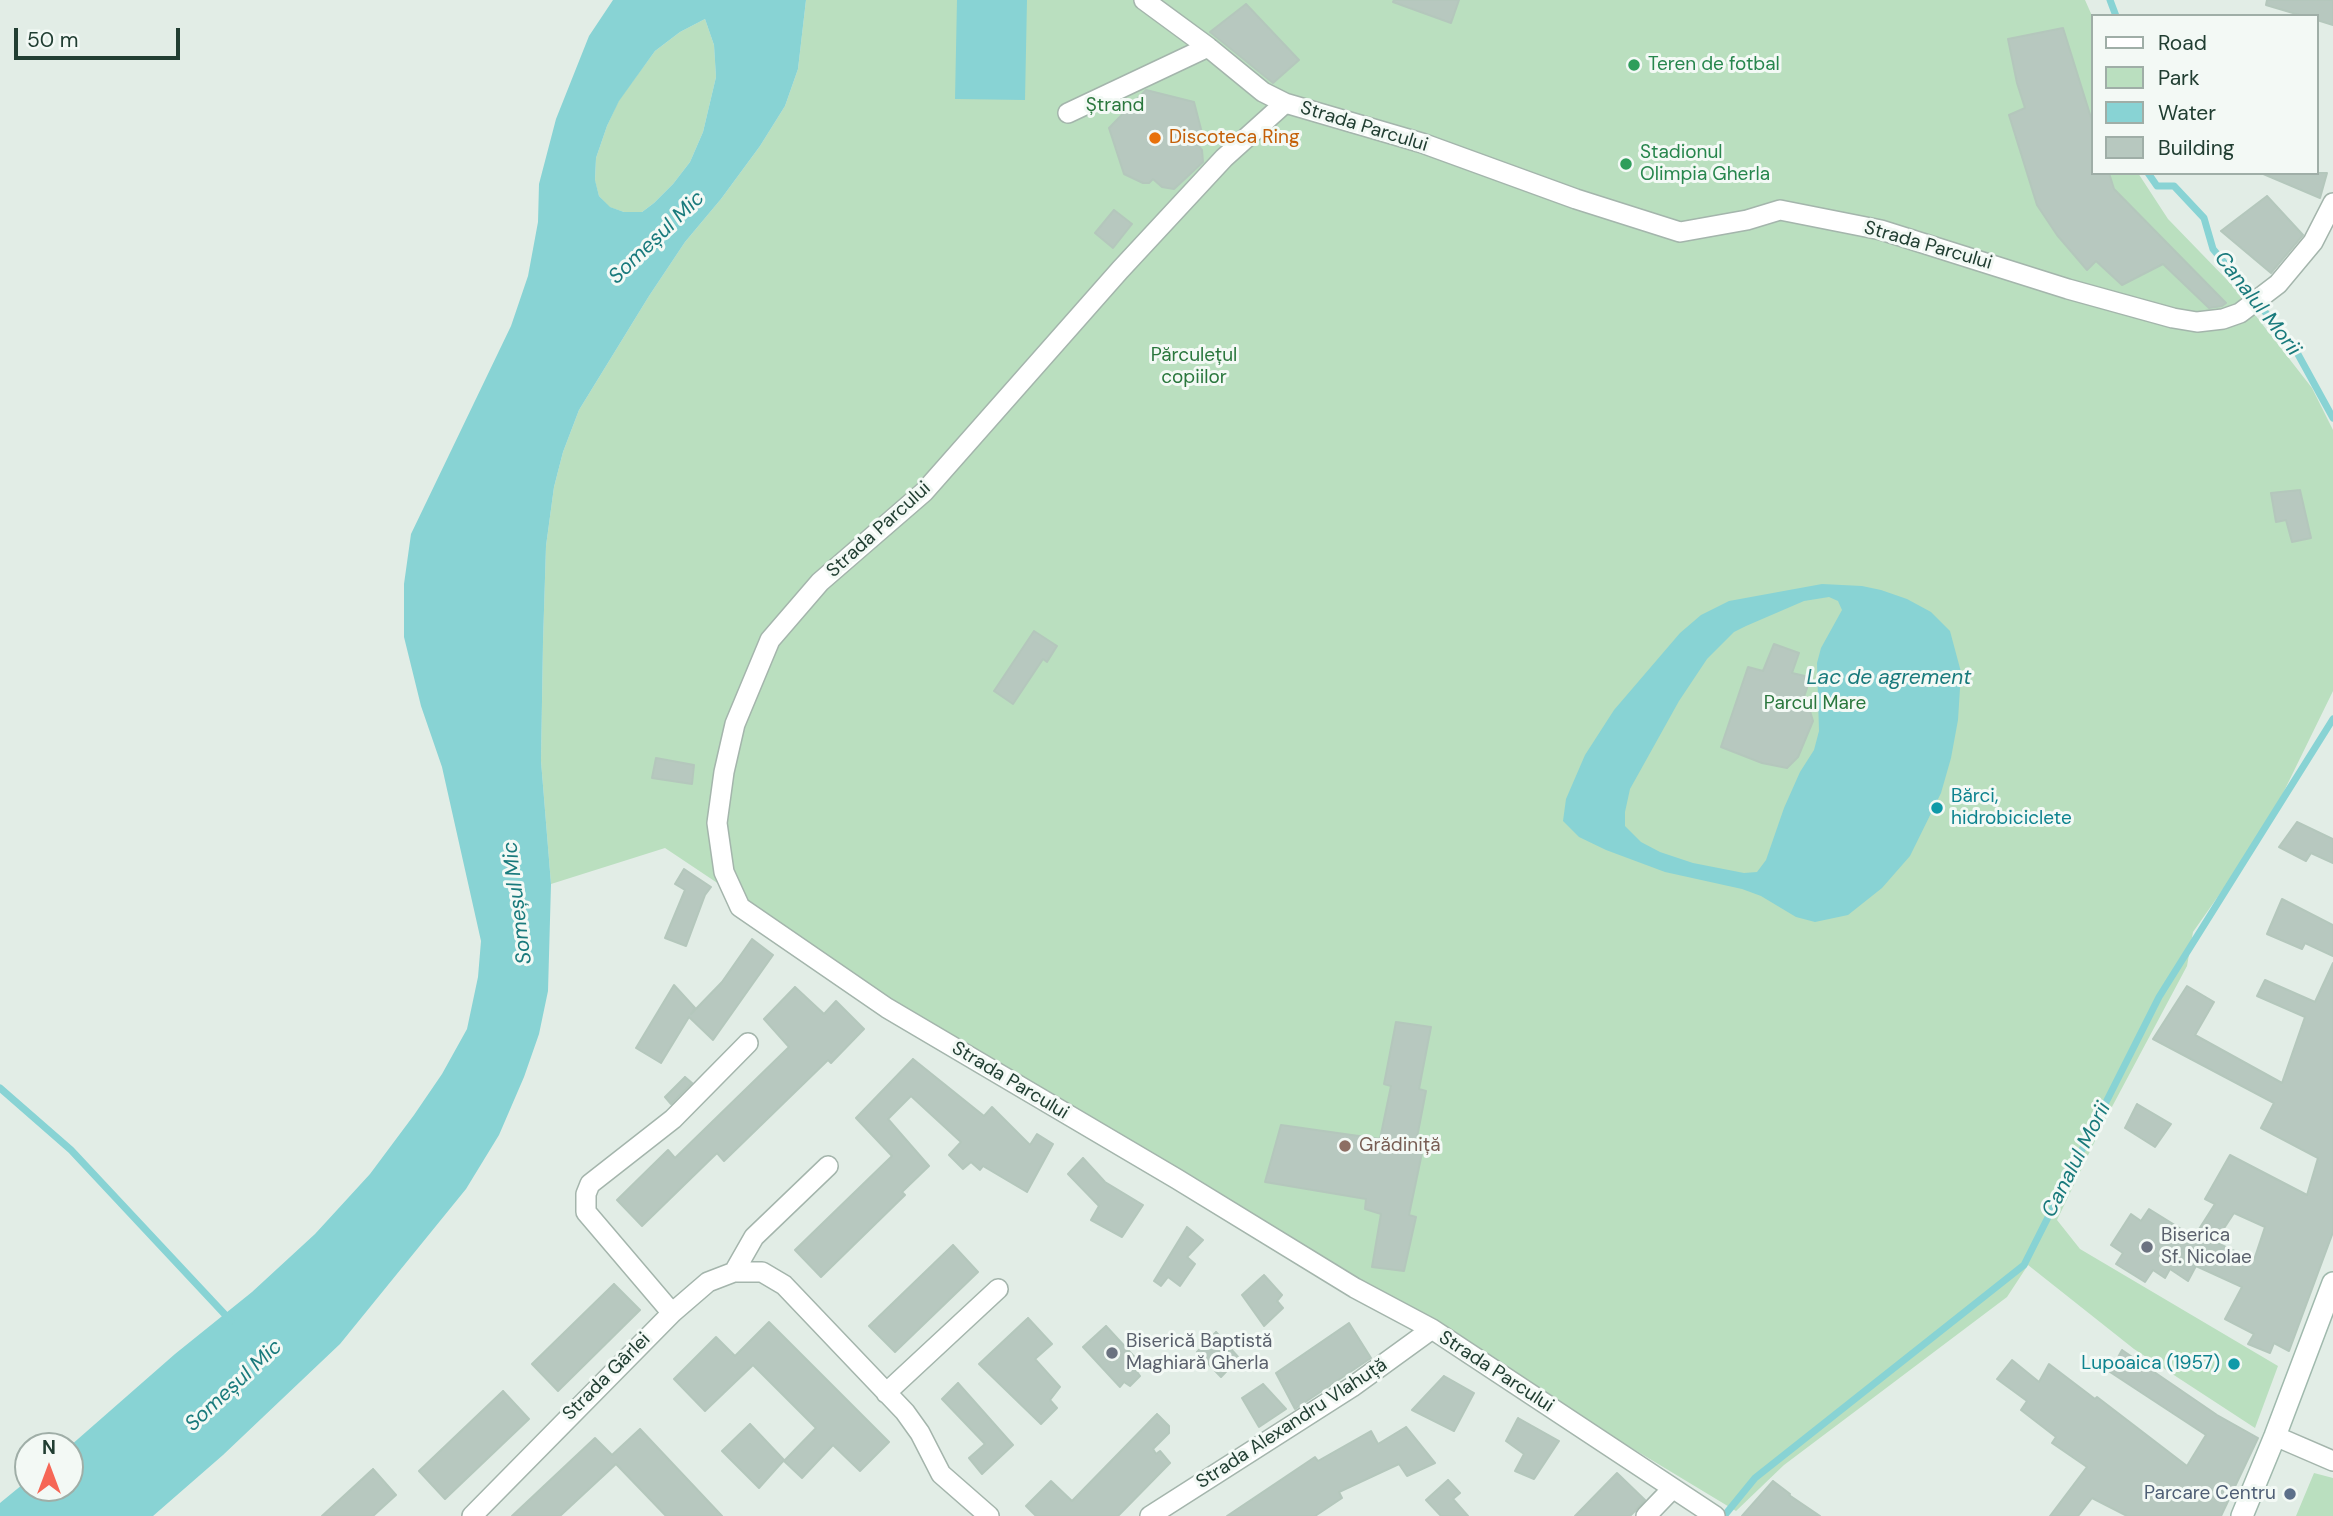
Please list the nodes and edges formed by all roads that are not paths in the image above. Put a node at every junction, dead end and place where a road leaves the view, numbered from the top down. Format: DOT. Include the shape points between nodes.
graph roads {
  1 [pos="1144,0"];
  2 [pos="1208,47"];
  3 [pos="1285,103"];
  4 [pos="1068,113"];
  5 [pos="2333,203"];
  6 [pos="748,1043"];
  7 [pos="828,1167"];
  8 [pos="734,1272"];
  9 [pos="2333,1283"];
  10 [pos="999,1289"];
  11 [pos="672,1313"];
  12 [pos="1432,1329"];
  13 [pos="886,1393"];
  14 [pos="2275,1436"];
  15 [pos="2333,1461"];
  16 [pos="1673,1488"];
  17 [pos="472,1516"];
  18 [pos="989,1516"];
  19 [pos="1150,1516"];
  20 [pos="1646,1516"];
  21 [pos="1715,1516"];
  22 [pos="2242,1516"];
  1 -- 2 [label="street"];
  2 -- 3 [label="street" via="1263,92"];
  2 -- 4 [label="street"];
  3 -- 5 [label="street, Strada Parcului" via="1422,143 1680,232 1780,210 1881,230 2068,289 2197,322 2241,313 2278,284 2313,242"];
  3 -- 12 [label="street, Strada Parcului" via="1224,158 924,492 820,582 769,640 735,724 717,823 724,872 740,907 887,1008 1355,1288"];
  6 -- 11 [label="street" via="673,1119 590,1184 586,1194 586,1212"];
  7 -- 8 [label="street" via="754,1237"];
  8 -- 11 [label="street, Strada Gârlei" via="708,1282"];
  8 -- 13 [label="street, Strada Gârlei" via="762,1272 784,1285"];
  9 -- 14 [label="main road"];
  10 -- 13 [label="street"];
  11 -- 17 [label="street, Strada Gârlei"];
  12 -- 16 [label="street, Strada Parcului"];
  12 -- 19 [label="street, Strada Alexandru Vlahuță" via="1352,1387"];
  13 -- 18 [label="street" via="920,1433 941,1474"];
  14 -- 15 [label="street"];
  14 -- 22 [label="main road"];
  16 -- 20 [label="street"];
  16 -- 21 [label="street, Strada Parcului"];
}
